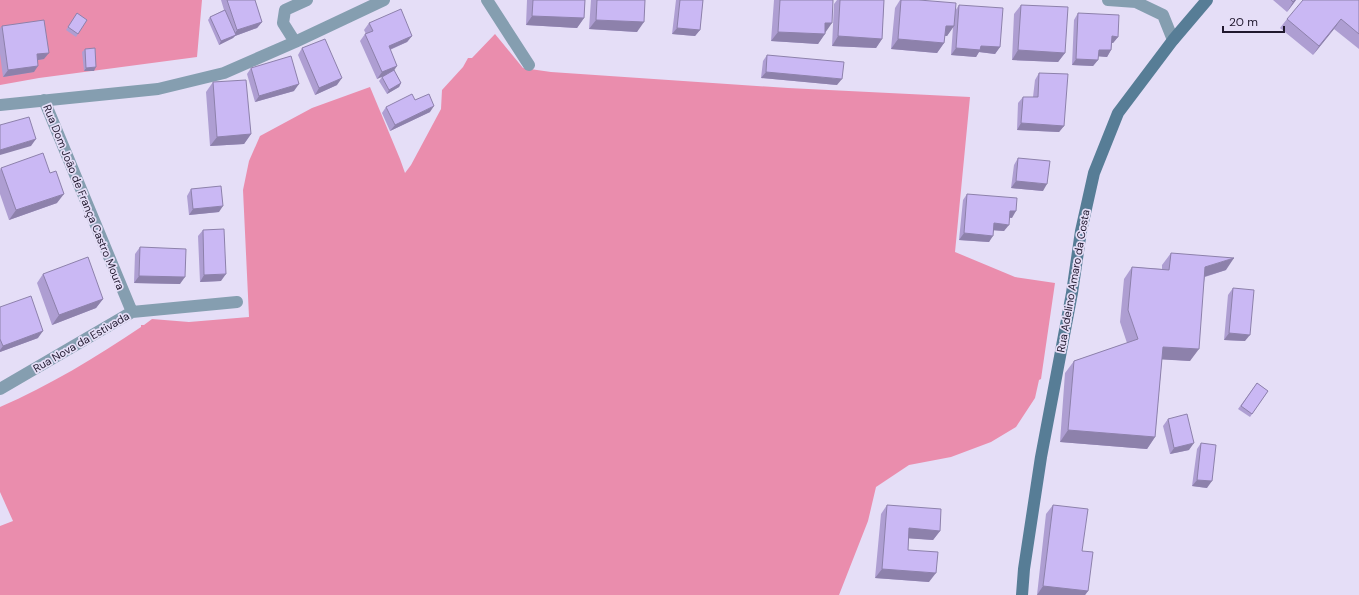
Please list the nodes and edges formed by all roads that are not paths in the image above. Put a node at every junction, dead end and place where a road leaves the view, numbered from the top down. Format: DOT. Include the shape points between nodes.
graph roads {
  1 [pos="307,0"];
  2 [pos="384,0"];
  3 [pos="487,0"];
  4 [pos="1108,0"];
  5 [pos="1207,0"];
  6 [pos="1173,40"];
  7 [pos="294,42"];
  8 [pos="529,65"];
  9 [pos="44,100"];
  10 [pos="0,105"];
  11 [pos="237,302"];
  12 [pos="132,312"];
  13 [pos="0,389"];
  14 [pos="1022,595"];
  1 -- 7 [label="street" via="285,10 283,23"];
  2 -- 7 [label="street, Rua Dom João de França Castro Moura"];
  3 -- 8 [label="street"];
  4 -- 6 [label="street" via="1136,2 1163,15"];
  5 -- 6 [label="street, Rua Adelino Amaro da Costa"];
  6 -- 14 [label="street, Rua Adelino Amaro da Costa" via="1118,113 1094,173 1081,231 1041,457"];
  7 -- 9 [label="street, Rua Dom João de França Castro Moura" via="224,73 158,89"];
  9 -- 10 [label="street"];
  9 -- 12 [label="street, Rua Dom João de França Castro Moura"];
  11 -- 12 [label="street, Rua Nova da Estivada"];
  12 -- 13 [label="street, Rua Nova da Estivada"];
}
